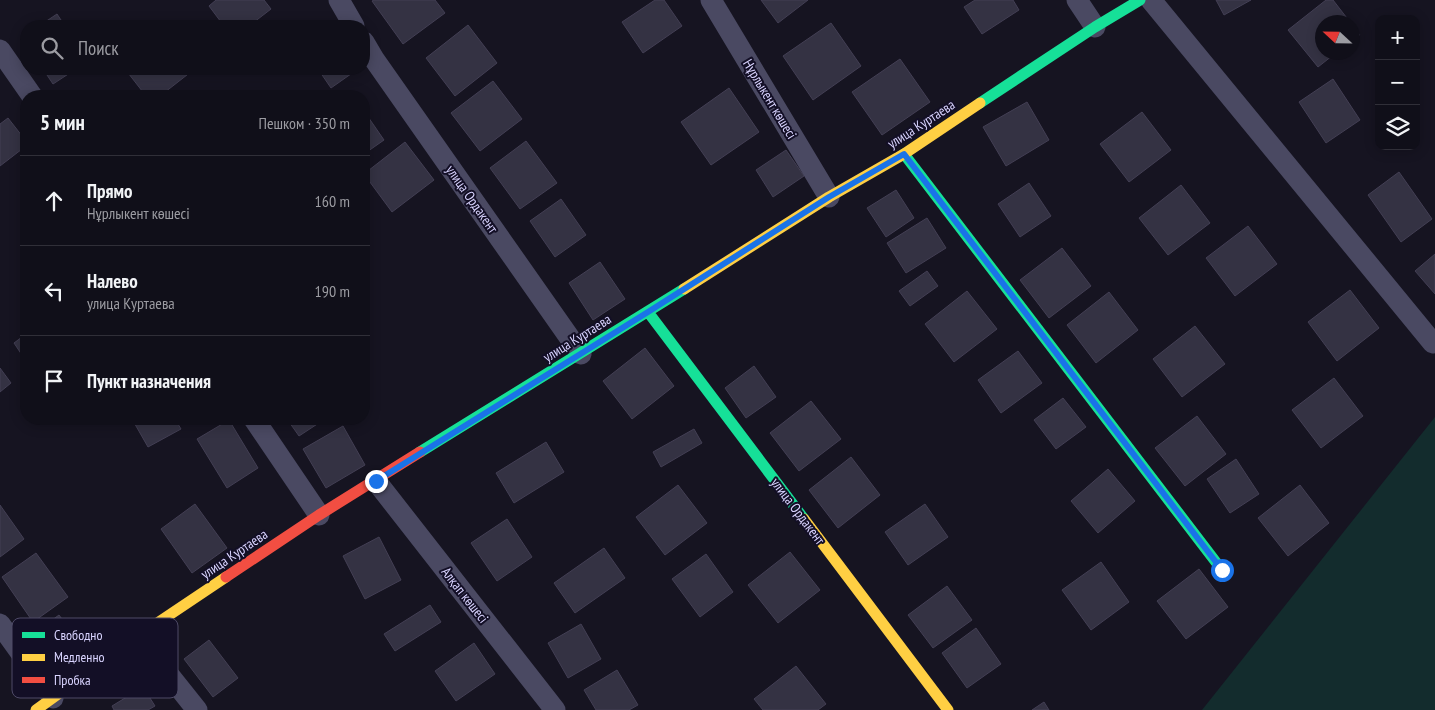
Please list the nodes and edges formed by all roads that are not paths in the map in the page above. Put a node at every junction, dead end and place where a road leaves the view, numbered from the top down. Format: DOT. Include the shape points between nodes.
graph roads {
  1 [pos="339,0"];
  2 [pos="711,0"];
  3 [pos="1078,0"];
  4 [pos="1140,0"];
  5 [pos="1151,0"];
  6 [pos="351,20"];
  7 [pos="1095,27"];
  8 [pos="0,50"];
  9 [pos="370,52"];
  10 [pos="28,90"];
  11 [pos="904,154"];
  12 [pos="829,197"];
  13 [pos="648,312"];
  14 [pos="1433,343"];
  15 [pos="581,354"];
  16 [pos="258,425"];
  17 [pos="376,481"];
  18 [pos="320,515"];
  19 [pos="1222,570"];
  20 [pos="165,618"];
  21 [pos="0,624"];
  22 [pos="12,646"];
  23 [pos="178,686"];
  24 [pos="197,710"];
  25 [pos="555,710"];
  26 [pos="948,710"];
  1 -- 6 [label="street"];
  2 -- 12 [label="street, Нұрлыкент көшесі"];
  3 -- 7 [label="street"];
  4 -- 7 [label="street, улица Куртаева"];
  5 -- 14 [label="street"];
  7 -- 11 [label="street, улица Куртаева"];
  8 -- 10 [label="street"];
  9 -- 15 [label="street, улица Ордакент"];
  11 -- 12 [label="street, улица Куртаева"];
  11 -- 19 [label="street"];
  12 -- 13 [label="street, улица Куртаева"];
  13 -- 15 [label="street, улица Куртаева"];
  13 -- 26 [label="street, улица Ордакент"];
  15 -- 17 [label="street, улица Куртаева"];
  16 -- 18 [label="street"];
  17 -- 18 [label="street, улица Куртаева"];
  17 -- 25 [label="street, Алқап көшесі"];
  18 -- 20 [label="street, улица Куртаева"];
  21 -- 22 [label="street"];
  23 -- 24 [label="street"];
}
